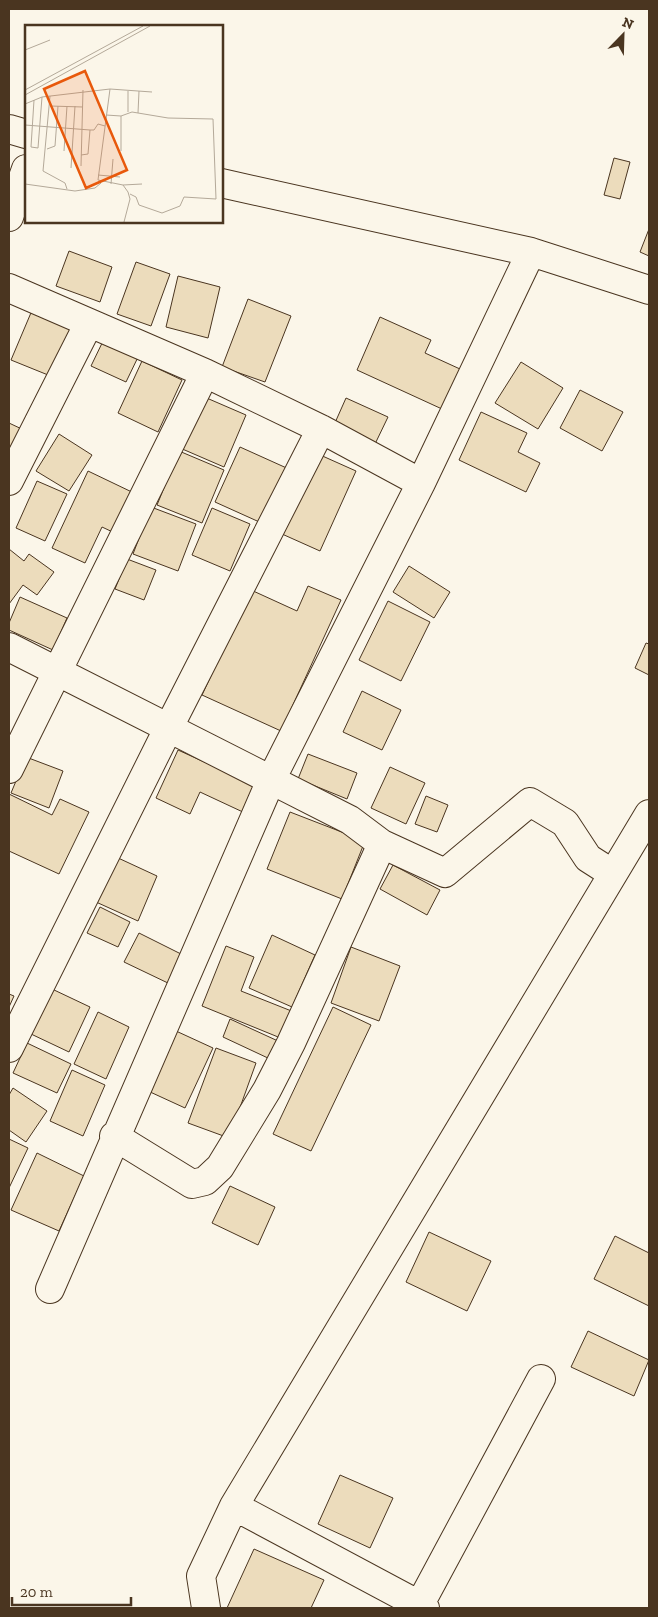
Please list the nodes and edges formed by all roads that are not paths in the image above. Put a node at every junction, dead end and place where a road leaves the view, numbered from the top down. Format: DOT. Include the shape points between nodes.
graph roads {
  1 [pos="9,129"];
  2 [pos="25,134"];
  3 [pos="25,172"];
  4 [pos="222,183"];
  5 [pos="9,217"];
  6 [pos="531,252"];
  7 [pos="9,288"];
  8 [pos="649,290"];
  9 [pos="89,323"];
  10 [pos="205,373"];
  11 [pos="321,429"];
  12 [pos="9,481"];
  13 [pos="421,483"];
  14 [pos="9,647"];
  15 [pos="58,671"];
  16 [pos="168,729"];
  17 [pos="9,769"];
  18 [pos="271,780"];
  19 [pos="649,814"];
  20 [pos="382,844"];
  21 [pos="613,874"];
  22 [pos="9,1048"];
  23 [pos="114,1136"];
  24 [pos="50,1289"];
  25 [pos="541,1379"];
  26 [pos="234,1506"];
  27 [pos="421,1607"];
  28 [pos="206,1608"];
  1 -- 2 [label="street"];
  3 -- 5 [label="street"];
  4 -- 6 [label="street"];
  6 -- 8 [label="street"];
  6 -- 13 [label="street"];
  7 -- 9 [label="street"];
  9 -- 10 [label="street"];
  9 -- 12 [label="street"];
  10 -- 11 [label="street"];
  10 -- 15 [label="street"];
  11 -- 13 [label="street"];
  11 -- 16 [label="street"];
  13 -- 18 [label="street"];
  14 -- 15 [label="street"];
  15 -- 16 [label="street"];
  15 -- 17 [label="street"];
  16 -- 18 [label="street"];
  16 -- 22 [label="street"];
  18 -- 20 [label="street" via="350,820"];
  18 -- 23 [label="street"];
  19 -- 21 [label="street"];
  20 -- 21 [label="street" via="445,873 530,802 565,823 588,858"];
  20 -- 23 [label="street" via="291,1043 267,1090 220,1167 205,1181 192,1184"];
  21 -- 26 [label="street"];
  23 -- 24 [label="street"];
  25 -- 27 [label="street"];
  26 -- 27 [label="street"];
  26 -- 28 [label="street" via="202,1576"];
}
